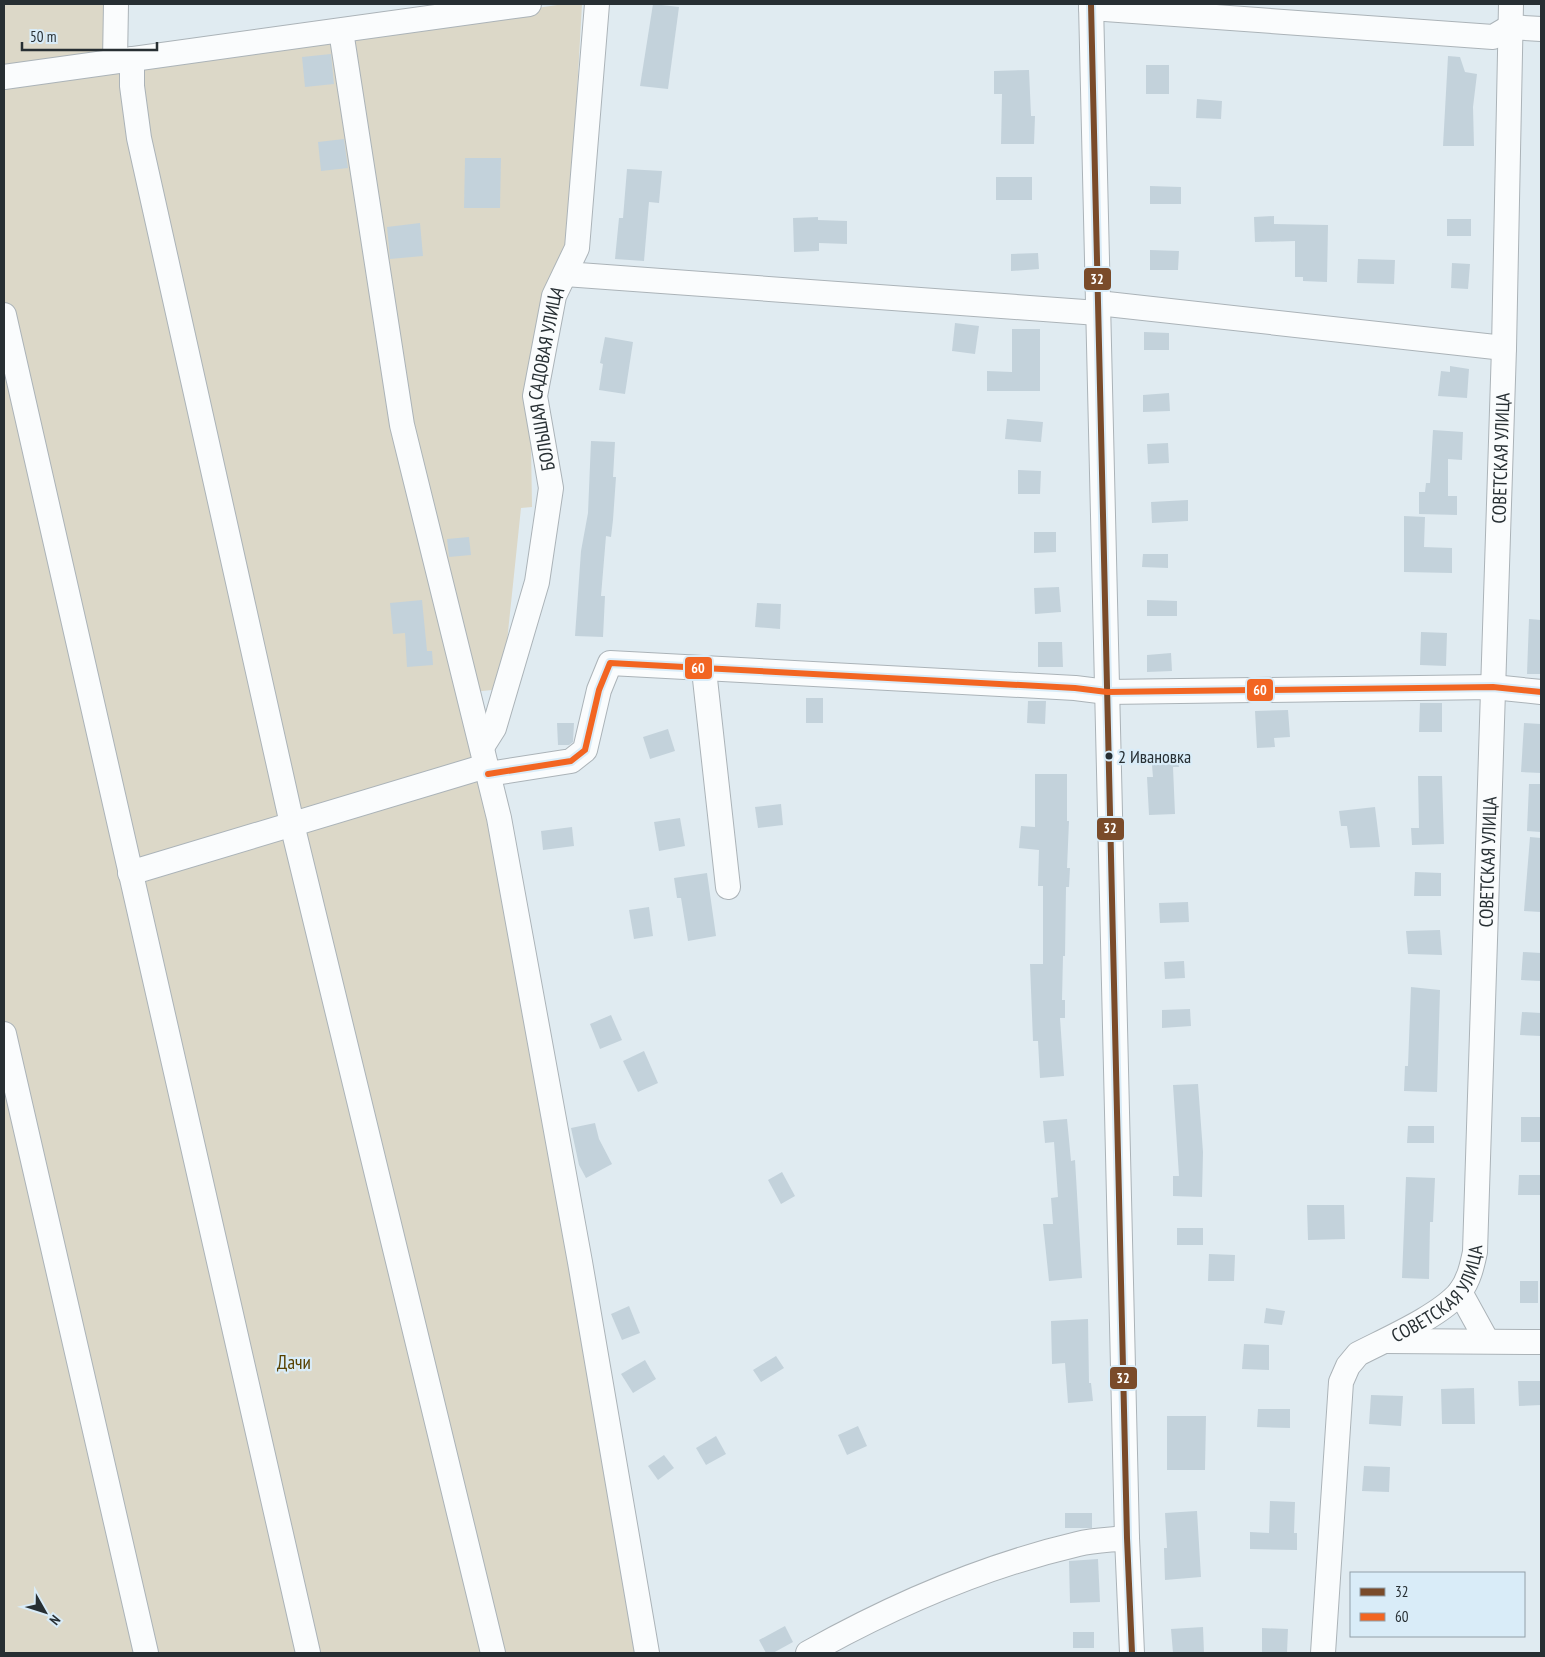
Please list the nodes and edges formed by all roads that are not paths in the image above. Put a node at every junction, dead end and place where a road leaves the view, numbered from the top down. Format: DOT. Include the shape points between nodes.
graph roads {
  1 [pos="116,4"];
  2 [pos="529,4"];
  3 [pos="597,4"];
  4 [pos="1091,6"];
  5 [pos="1510,15"];
  6 [pos="1541,28"];
  7 [pos="340,31"];
  8 [pos="124,60"];
  9 [pos="4,77"];
  10 [pos="565,274"];
  11 [pos="1098,308"];
  12 [pos="4,315"];
  13 [pos="1504,348"];
  14 [pos="704,670"];
  15 [pos="1493,688"];
  16 [pos="1107,692"];
  17 [pos="1541,692"];
  18 [pos="485,762"];
  19 [pos="292,824"];
  20 [pos="130,873"];
  21 [pos="728,887"];
  22 [pos="4,1034"];
  23 [pos="1460,1292"];
  24 [pos="1383,1341"];
  25 [pos="1487,1341"];
  26 [pos="1541,1342"];
  27 [pos="1127,1538"];
  28 [pos="146,1653"];
  29 [pos="308,1653"];
  30 [pos="493,1653"];
  31 [pos="647,1653"];
  32 [pos="808,1653"];
  33 [pos="1132,1653"];
  34 [pos="1323,1653"];
  1 -- 8 [label="street"];
  2 -- 7 [label="street"];
  3 -- 10 [label="street, БОЛЬШАЯ САДОВАЯ УЛИЦА" via="578,248"];
  4 -- 5 [label="street" via="1493,37"];
  4 -- 11 [label="street"];
  5 -- 6 [label="street"];
  5 -- 13 [label="street, СОВЕТСКАЯ УЛИЦА"];
  7 -- 8 [label="street"];
  7 -- 18 [label="street" via="402,425"];
  8 -- 9 [label="street"];
  8 -- 19 [label="street" via="132,86 138,138"];
  10 -- 11 [label="street"];
  10 -- 18 [label="street, БОЛЬШАЯ САДОВАЯ УЛИЦА" via="554,296 535,396 551,488 536,582"];
  11 -- 13 [label="street"];
  11 -- 16 [label="street"];
  12 -- 20 [label="street"];
  13 -- 15 [label="street, СОВЕТСКАЯ УЛИЦА"];
  14 -- 16 [label="street"];
  14 -- 18 [label="street" via="610,663 599,690 585,750 571,761"];
  14 -- 21 [label="street"];
  15 -- 16 [label="street"];
  15 -- 17 [label="street"];
  15 -- 23 [label="street, СОВЕТСКАЯ УЛИЦА" via="1475,1252 1469,1276"];
  16 -- 27 [label="street"];
  18 -- 19 [label="street"];
  18 -- 31 [label="street" via="499,818 577,1243"];
  19 -- 20 [label="street"];
  19 -- 30 [label="street"];
  20 -- 29 [label="street"];
  22 -- 28 [label="street"];
  23 -- 24 [label="street, СОВЕТСКАЯ УЛИЦА" via="1443,1308"];
  23 -- 25 [label="street"];
  24 -- 25 [label="street"];
  24 -- 34 [label="street, СОВЕТСКАЯ УЛИЦА" via="1358,1354 1341,1382"];
  25 -- 26 [label="street"];
  27 -- 32 [label="street" via="1079,1543 971,1576 850,1630"];
  27 -- 33 [label="street"];
}
